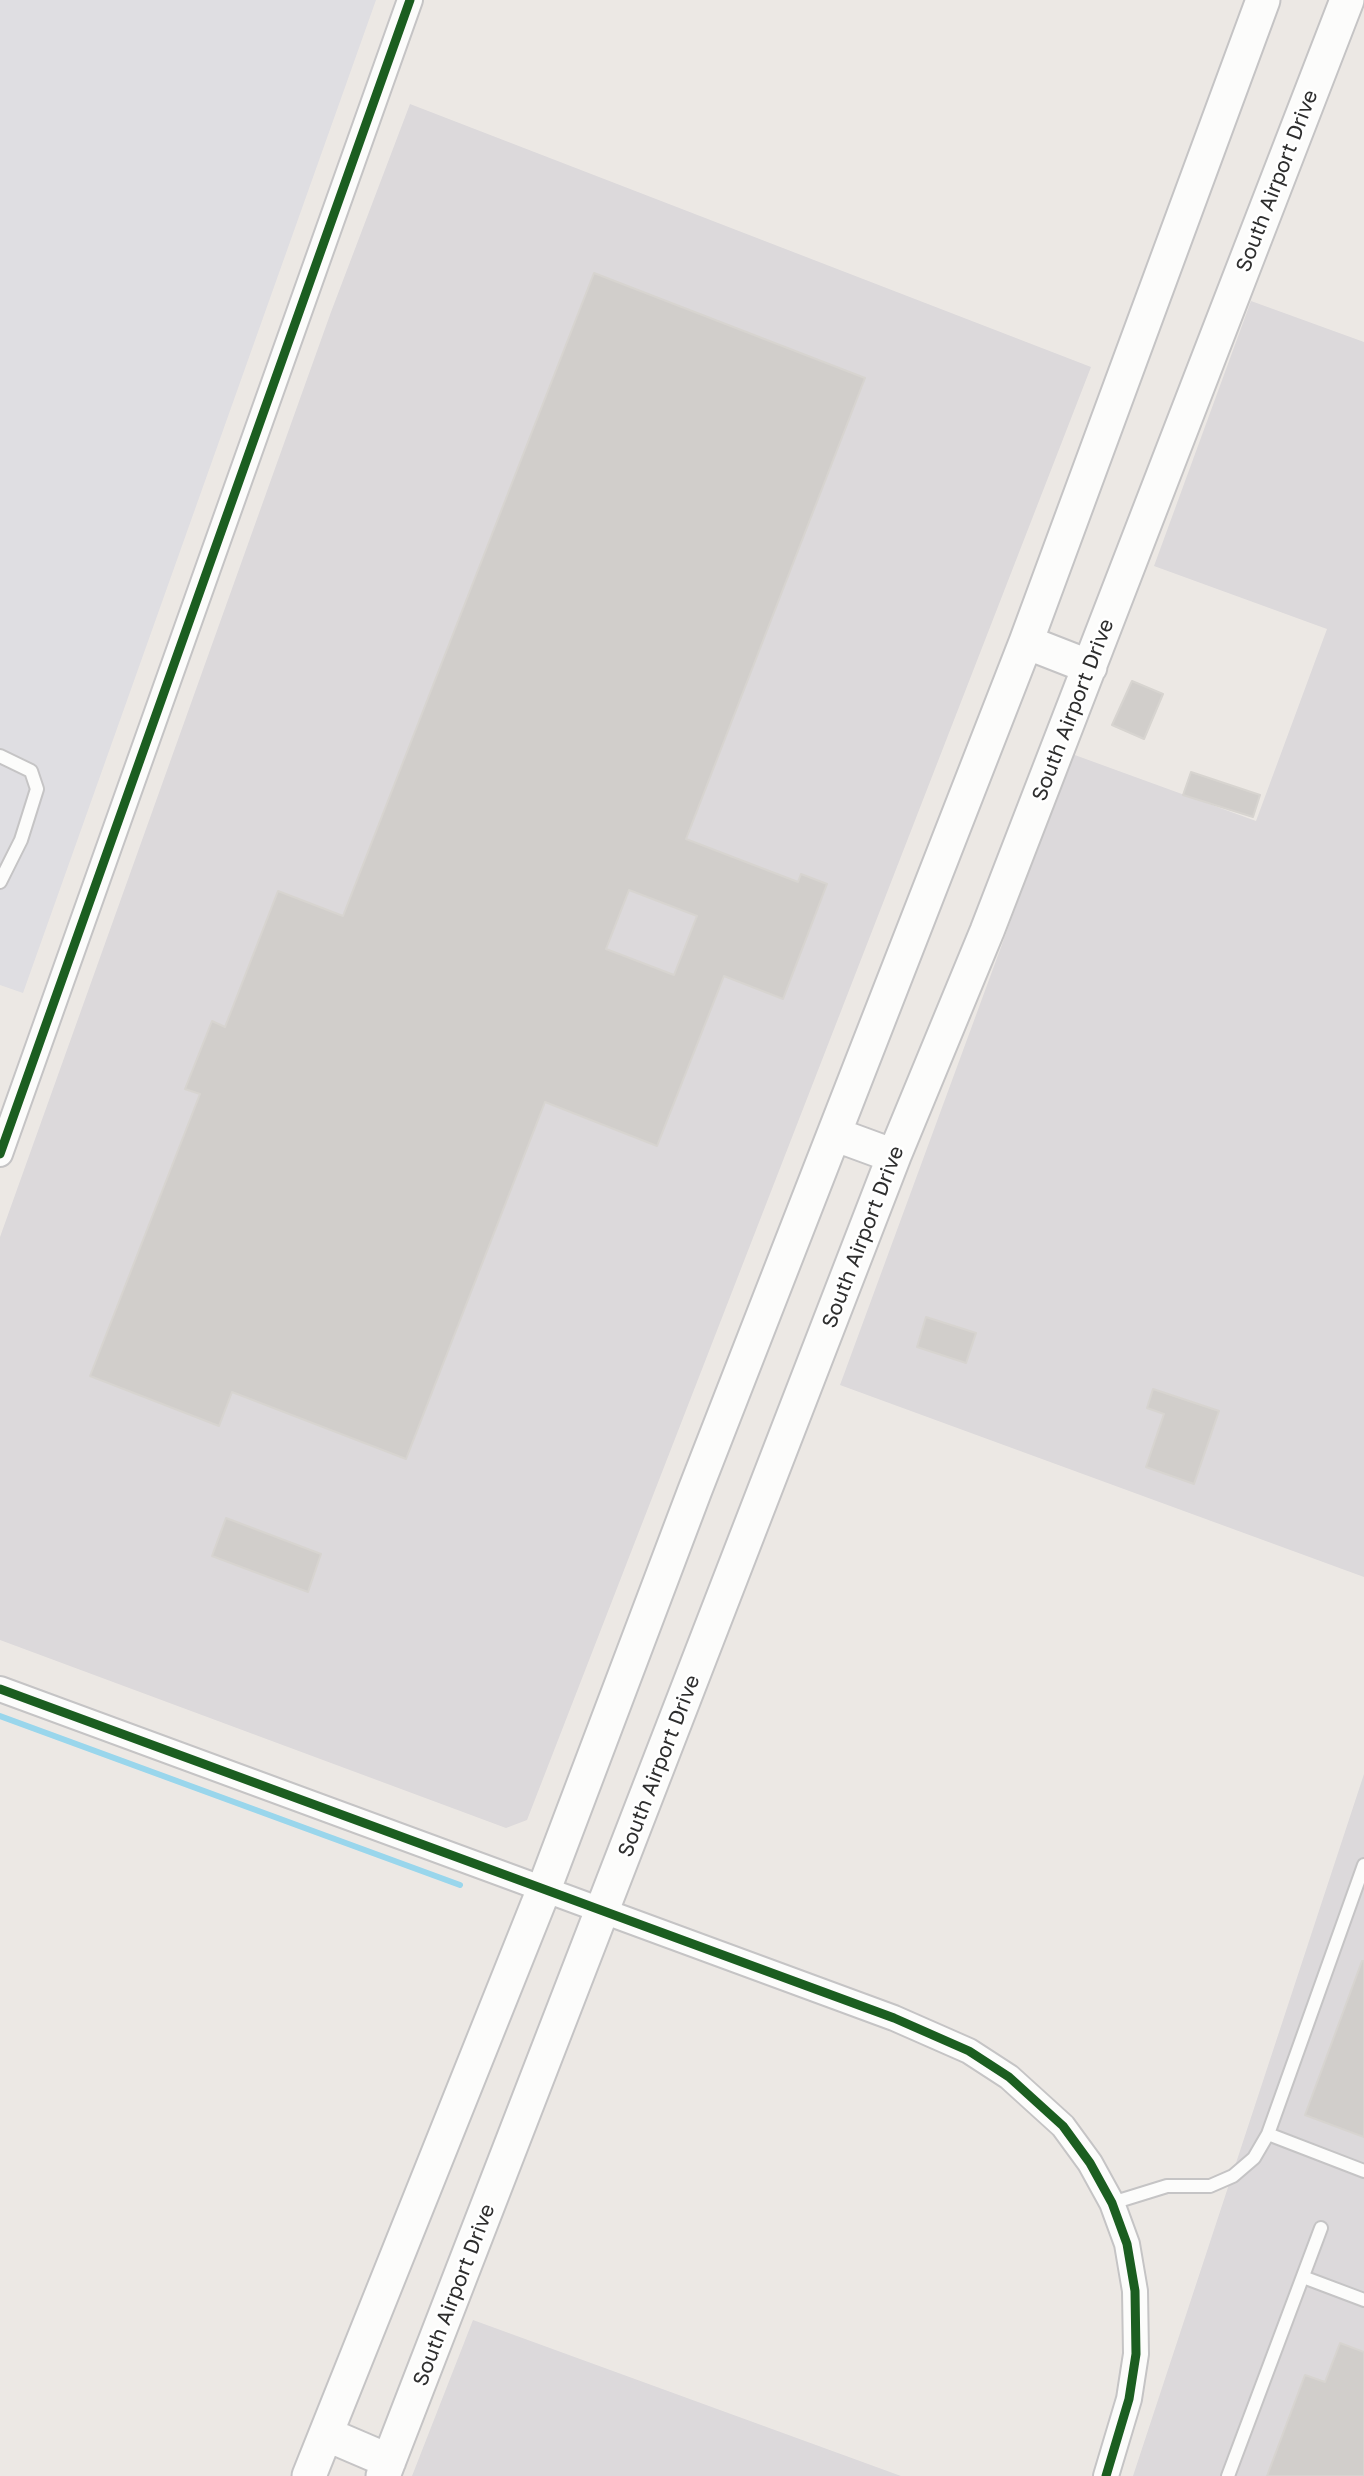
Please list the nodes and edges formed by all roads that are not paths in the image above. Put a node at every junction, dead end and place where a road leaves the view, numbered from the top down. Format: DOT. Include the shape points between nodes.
graph roads {
  1 [pos="411,0"];
  2 [pos="1263,0"];
  3 [pos="1347,0"];
  4 [pos="1026,642"];
  5 [pos="1090,667"];
  6 [pos="0,756"];
  7 [pos="0,882"];
  8 [pos="834,1134"];
  9 [pos="0,1154"];
  10 [pos="894,1156"];
  11 [pos="0,1689"];
  12 [pos="1364,1865"];
  13 [pos="544,1889"];
  14 [pos="603,1911"];
  15 [pos="1268,2134"];
  16 [pos="1364,2171"];
  17 [pos="1112,2203"];
  18 [pos="1321,2228"];
  19 [pos="1303,2277"];
  20 [pos="1364,2300"];
  21 [pos="326,2434"];
  22 [pos="386,2469"];
  23 [pos="309,2476"];
  24 [pos="1106,2476"];
  25 [pos="1228,2476"];
  1 -- 9 [label="street"];
  2 -- 4 [label="main road"];
  3 -- 5 [label="main road, South Airport Drive"];
  4 -- 5 [label="main road"];
  4 -- 8 [label="main road"];
  5 -- 10 [label="main road, South Airport Drive"];
  6 -- 7 [label="lane" via="30,771 37,789 21,840"];
  8 -- 10 [label="main road"];
  8 -- 13 [label="main road"];
  10 -- 14 [label="main road, South Airport Drive"];
  11 -- 13 [label="street"];
  12 -- 15 [label="lane"];
  13 -- 14 [label="street"];
  13 -- 21 [label="main road"];
  14 -- 17 [label="street" via="894,2018 969,2051 1028,2092 1063,2126"];
  14 -- 22 [label="main road, South Airport Drive"];
  15 -- 16 [label="lane"];
  15 -- 17 [label="lane" via="1254,2158 1233,2176 1210,2186 1167,2186"];
  17 -- 24 [label="street" via="1132,2270 1138,2335 1129,2399"];
  18 -- 19 [label="lane"];
  19 -- 20 [label="lane"];
  19 -- 25 [label="lane"];
  21 -- 22 [label="main road"];
  21 -- 23 [label="main road"];
}
